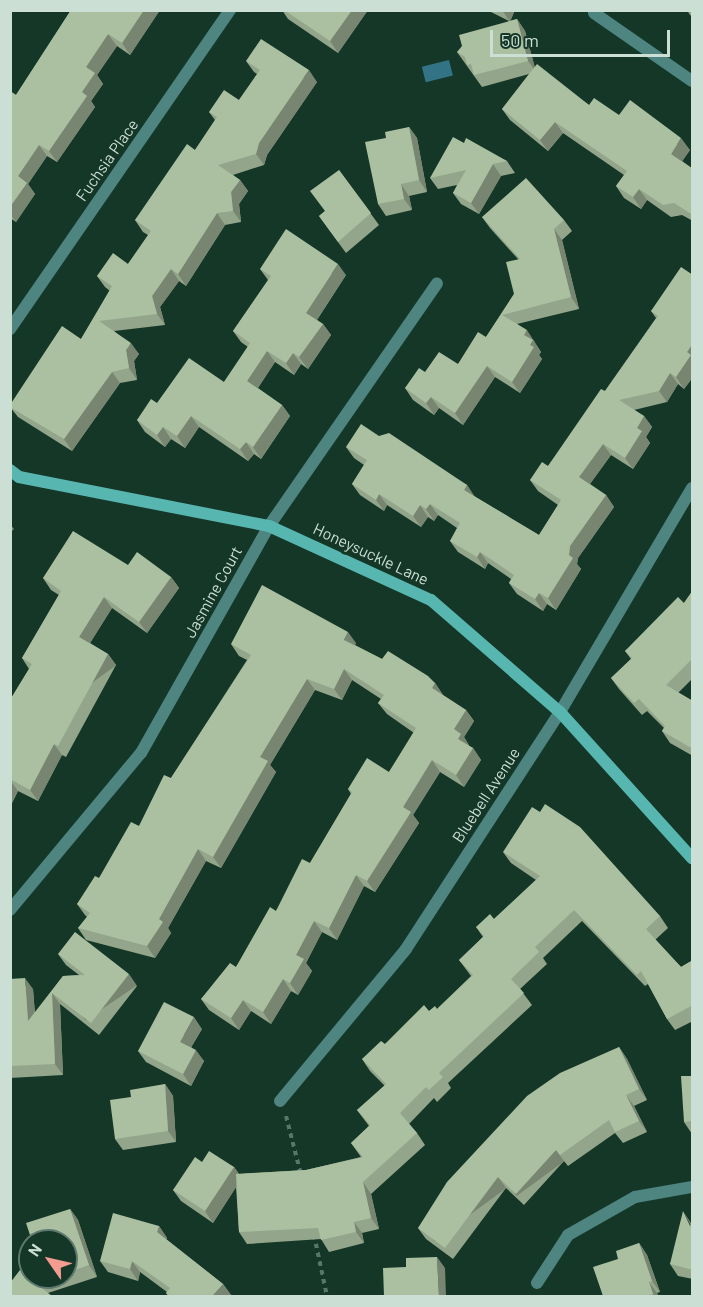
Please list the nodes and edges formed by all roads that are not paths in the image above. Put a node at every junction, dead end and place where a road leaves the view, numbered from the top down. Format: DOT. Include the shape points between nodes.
graph roads {
  1 [pos="230,10"];
  2 [pos="594,13"];
  3 [pos="693,81"];
  4 [pos="437,284"];
  5 [pos="10,329"];
  6 [pos="10,470"];
  7 [pos="693,488"];
  8 [pos="269,526"];
  9 [pos="560,712"];
  10 [pos="693,858"];
  11 [pos="10,910"];
  12 [pos="280,1101"];
  13 [pos="693,1186"];
  14 [pos="537,1283"];
  1 -- 5 [label="street, Fuchsia Place"];
  2 -- 3 [label="street"];
  4 -- 8 [label="street, Jasmine Court"];
  6 -- 8 [label="street, Honeysuckle Lane" via="19,477"];
  7 -- 9 [label="street, Bluebell Avenue"];
  8 -- 9 [label="street, Honeysuckle Lane" via="431,600"];
  8 -- 11 [label="street, Jasmine Court" via="141,753"];
  9 -- 10 [label="street, Honeysuckle Lane"];
  9 -- 12 [label="street, Bluebell Avenue" via="406,949"];
  13 -- 14 [label="street" via="635,1197 568,1235"];
}
